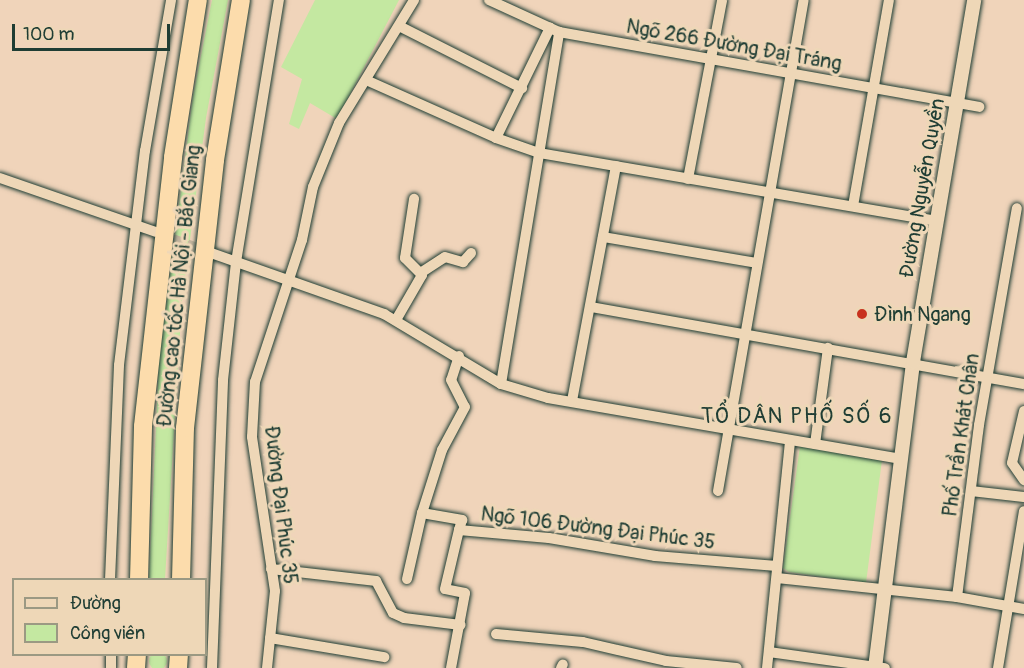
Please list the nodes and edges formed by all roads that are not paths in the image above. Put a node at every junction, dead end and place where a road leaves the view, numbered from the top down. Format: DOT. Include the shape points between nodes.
graph roads {
  1 [pos="171,0"];
  2 [pos="198,0"];
  3 [pos="241,0"];
  4 [pos="279,0"];
  5 [pos="414,0"];
  6 [pos="489,0"];
  7 [pos="722,0"];
  8 [pos="804,0"];
  9 [pos="889,0"];
  10 [pos="974,0"];
  11 [pos="399,26"];
  12 [pos="555,30"];
  13 [pos="711,60"];
  14 [pos="791,73"];
  15 [pos="366,80"];
  16 [pos="873,86"];
  17 [pos="522,88"];
  18 [pos="956,103"];
  19 [pos="979,107"];
  20 [pos="496,138"];
  21 [pos="539,153"];
  22 [pos="616,166"];
  23 [pos="0,178"];
  24 [pos="688,179"];
  25 [pos="771,193"];
  26 [pos="414,199"];
  27 [pos="853,207"];
  28 [pos="1017,208"];
  29 [pos="936,221"];
  30 [pos="135,225"];
  31 [pos="156,232"];
  32 [pos="603,237"];
  33 [pos="208,252"];
  34 [pos="471,253"];
  35 [pos="236,262"];
  36 [pos="756,263"];
  37 [pos="422,272"];
  38 [pos="289,281"];
  39 [pos="591,307"];
  40 [pos="396,320"];
  41 [pos="745,333"];
  42 [pos="828,348"];
  43 [pos="459,356"];
  44 [pos="913,362"];
  45 [pos="987,377"];
  46 [pos="501,384"];
  47 [pos="1024,384"];
  48 [pos="572,401"];
  49 [pos="1024,411"];
  50 [pos="726,431"];
  51 [pos="790,441"];
  52 [pos="815,444"];
  53 [pos="900,459"];
  54 [pos="1024,480"];
  55 [pos="718,491"];
  56 [pos="971,491"];
  57 [pos="1024,497"];
  58 [pos="1024,512"];
  59 [pos="422,513"];
  60 [pos="459,530"];
  61 [pos="271,569"];
  62 [pos="777,572"];
  63 [pos="110,578"];
  64 [pos="139,578"];
  65 [pos="181,578"];
  66 [pos="407,579"];
  67 [pos="882,591"];
  68 [pos="957,597"];
  69 [pos="1008,604"];
  70 [pos="1024,609"];
  71 [pos="461,625"];
  72 [pos="496,634"];
  73 [pos="270,638"];
  74 [pos="769,652"];
  75 [pos="384,657"];
  76 [pos="666,665"];
  77 [pos="212,668"];
  78 [pos="267,668"];
  79 [pos="452,668"];
  80 [pos="736,668"];
  81 [pos="767,668"];
  82 [pos="878,668"];
  83 [pos="999,668"];
  1 -- 30 [label="street"];
  2 -- 64 [label="highway, Đường cao tốc Hà Nội - Bắc Giang" via="173,157 143,426"];
  3 -- 65 [label="highway, Đường cao tốc Hà Nội - Bắc Giang" via="215,160 185,429"];
  4 -- 35 [label="street"];
  5 -- 11 [label="street, Đường Đại Phúc 35"];
  6 -- 12 [label="street, Ngõ 266 Đường Đại Tráng"];
  7 -- 13 [label="street"];
  8 -- 14 [label="street"];
  9 -- 16 [label="street"];
  10 -- 18 [label="street, Đường Nguyễn Quyền"];
  11 -- 15 [label="street, Đường Đại Phúc 35"];
  11 -- 17 [label="street"];
  12 -- 13 [label="street, Ngõ 266 Đường Đại Tráng"];
  12 -- 17 [label="street"];
  12 -- 21 [label="street"];
  13 -- 14 [label="street, Ngõ 266 Đường Đại Tráng"];
  13 -- 24 [label="street"];
  14 -- 16 [label="street, Ngõ 266 Đường Đại Tráng"];
  14 -- 25 [label="street"];
  15 -- 20 [label="street"];
  15 -- 38 [label="street, Đường Đại Phúc 35" via="339,123 313,187"];
  16 -- 18 [label="street, Ngõ 266 Đường Đại Tráng"];
  16 -- 27 [label="street"];
  17 -- 20 [label="street"];
  18 -- 19 [label="street, Ngõ 266 Đường Đại Tráng"];
  18 -- 29 [label="street, Đường Nguyễn Quyền"];
  20 -- 21 [label="street"];
  21 -- 22 [label="street"];
  21 -- 46 [label="street"];
  22 -- 24 [label="street"];
  22 -- 32 [label="street"];
  23 -- 30 [label="street"];
  24 -- 25 [label="street"];
  25 -- 27 [label="street"];
  25 -- 36 [label="street"];
  26 -- 37 [label="street" via="405,258"];
  27 -- 29 [label="street"];
  28 -- 45 [label="street, Phố Trần Khát Chân"];
  29 -- 44 [label="street, Đường Nguyễn Quyền"];
  30 -- 31 [label="street"];
  30 -- 63 [label="street" via="119,365"];
  32 -- 36 [label="street"];
  32 -- 39 [label="street"];
  33 -- 35 [label="street"];
  34 -- 37 [label="street" via="463,262 445,257"];
  35 -- 38 [label="street"];
  35 -- 77 [label="street" via="224,380"];
  36 -- 41 [label="street"];
  37 -- 40 [label="street"];
  38 -- 40 [label="street"];
  38 -- 61 [label="street, Đường Đại Phúc 35" via="263,351 251,409"];
  39 -- 41 [label="street"];
  39 -- 48 [label="street"];
  40 -- 43 [label="street"];
  41 -- 42 [label="street"];
  41 -- 50 [label="street"];
  42 -- 44 [label="street"];
  42 -- 52 [label="street"];
  43 -- 46 [label="street"];
  43 -- 59 [label="street" via="451,380 465,407 442,450"];
  44 -- 45 [label="street"];
  44 -- 53 [label="street, Đường Nguyễn Quyền"];
  45 -- 47 [label="street"];
  45 -- 56 [label="street, Phố Trần Khát Chân"];
  46 -- 48 [label="street"];
  48 -- 50 [label="street"];
  49 -- 54 [label="street" via="1012,463"];
  50 -- 51 [label="street"];
  50 -- 55 [label="street"];
  51 -- 52 [label="street"];
  51 -- 62 [label="street"];
  52 -- 53 [label="street"];
  53 -- 67 [label="street, Đường Nguyễn Quyền"];
  56 -- 57 [label="street"];
  56 -- 68 [label="street, Phố Trần Khát Chân"];
  58 -- 69 [label="street"];
  59 -- 60 [label="street, Ngõ 106 Đường Đại Phúc 35" via="462,520"];
  59 -- 66 [label="street"];
  60 -- 62 [label="street, Ngõ 106 Đường Đại Phúc 35" via="549,538"];
  60 -- 71 [label="street" via="445,589 465,593"];
  61 -- 71 [label="street" via="376,581 393,613 404,618"];
  61 -- 73 [label="street, Đường Đại Phúc 35" via="275,591"];
  62 -- 67 [label="street, Ngõ 106 Đường Đại Phúc 35"];
  62 -- 74 [label="street"];
  67 -- 68 [label="street, Ngõ 106 Đường Đại Phúc 35"];
  67 -- 82 [label="street, Đường Nguyễn Quyền"];
  68 -- 69 [label="street, Ngõ 106 Đường Đại Phúc 35"];
  69 -- 70 [label="street, Ngõ 106 Đường Đại Phúc 35"];
  69 -- 83 [label="street"];
  71 -- 79 [label="street"];
  72 -- 76 [label="street" via="583,642"];
  73 -- 75 [label="street"];
  73 -- 78 [label="street, Đường Đại Phúc 35"];
  74 -- 81 [label="street"];
  74 -- 82 [label="street"];
  76 -- 80 [label="street"];
}
